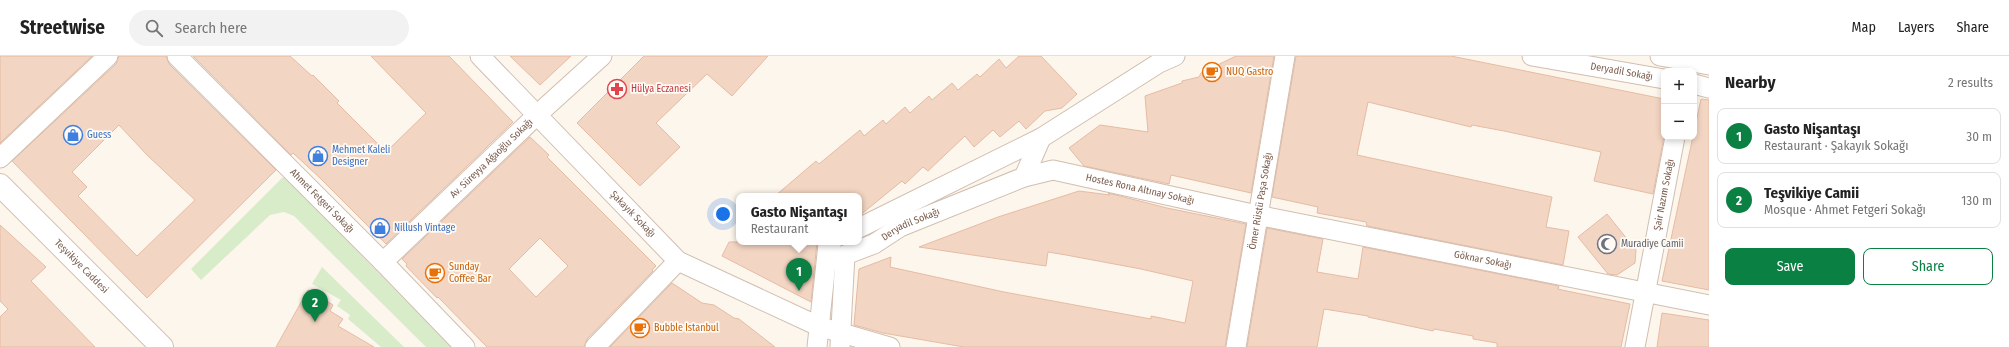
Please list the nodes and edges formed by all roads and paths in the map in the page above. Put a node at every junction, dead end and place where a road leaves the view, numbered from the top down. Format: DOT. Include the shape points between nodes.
graph roads {
  1 [pos="108,56"];
  2 [pos="177,56"];
  3 [pos="480,56"];
  4 [pos="602,56"];
  5 [pos="1175,56"];
  6 [pos="1285,56"];
  7 [pos="1532,56"];
  8 [pos="1660,56"];
  9 [pos="1709,65"];
  10 [pos="1661,78"];
  11 [pos="1697,85"];
  12 [pos="1709,88"];
  13 [pos="538,114"];
  14 [pos="1040,138"];
  15 [pos="1674,140"];
  16 [pos="0,158"];
  17 [pos="1024,177"];
  18 [pos="0,185"];
  19 [pos="1257,215"];
  20 [pos="862,227"];
  21 [pos="874,244"];
  22 [pos="828,245"];
  23 [pos="678,261"];
  24 [pos="383,262"];
  25 [pos="1645,292"];
  26 [pos="1709,305"];
  27 [pos="818,326"];
  28 [pos="841,340"];
  29 [pos="162,347"];
  30 [pos="465,347"];
  31 [pos="595,347"];
  32 [pos="817,347"];
  33 [pos="890,347"];
  34 [pos="1236,347"];
  35 [pos="1635,347"];
  1 -- 16 [label="street"];
  2 -- 24 [label="street, Ahmet Fetgeri Sokağı"];
  3 -- 13 [label="street, Şakayık Sokağı"];
  4 -- 13 [label="street, Av. Süreyya Ağaoğlu Sokağı"];
  5 -- 14 [label="street, Deryadil Sokağı" via="1159,63"];
  6 -- 19 [label="street, Ömer Rüstü Paşa Sokağı"];
  7 -- 10 [label="street, Deryadil Sokağı"];
  8 -- 9 [label="street"];
  11 -- 12 [label="street"];
  13 -- 23 [label="street, Şakayık Sokağı"];
  13 -- 24 [label="street, Av. Süreyya Ağaoğlu Sokağı"];
  14 -- 17 [label="street"];
  14 -- 20 [label="street, Deryadil Sokağı"];
  15 -- 25 [label="street, Şair Nazım Sokağı"];
  17 -- 19 [label="street, Hostes Rona Altınay Sokağı" via="1052,170"];
  17 -- 21 [label="street, Deryadil Sokağı" via="900,227"];
  18 -- 29 [label="main road, Teşvikiye Caddesi"];
  19 -- 25 [label="street, Göknar Sokağı"];
  19 -- 34 [label="street, Ömer Rüstü Paşa Sokağı"];
  20 -- 21 [label="street"];
  21 -- 28 [label="street, Deryadil Sokağı" via="845,255"];
  22 -- 27 [label="street"];
  23 -- 27 [label="street, Şakayık Sokağı"];
  23 -- 31 [label="street"];
  24 -- 30 [label="street, Ahmet Fetgeri Sokağı"];
  25 -- 26 [label="street, Göknar Sokağı"];
  25 -- 35 [label="street, Şair Nazım Sokağı"];
  27 -- 28 [label="street, Şakayık Sokağı"];
  27 -- 32 [label="street"];
  28 -- 33 [label="street, Şakayık Sokağı"];
}
